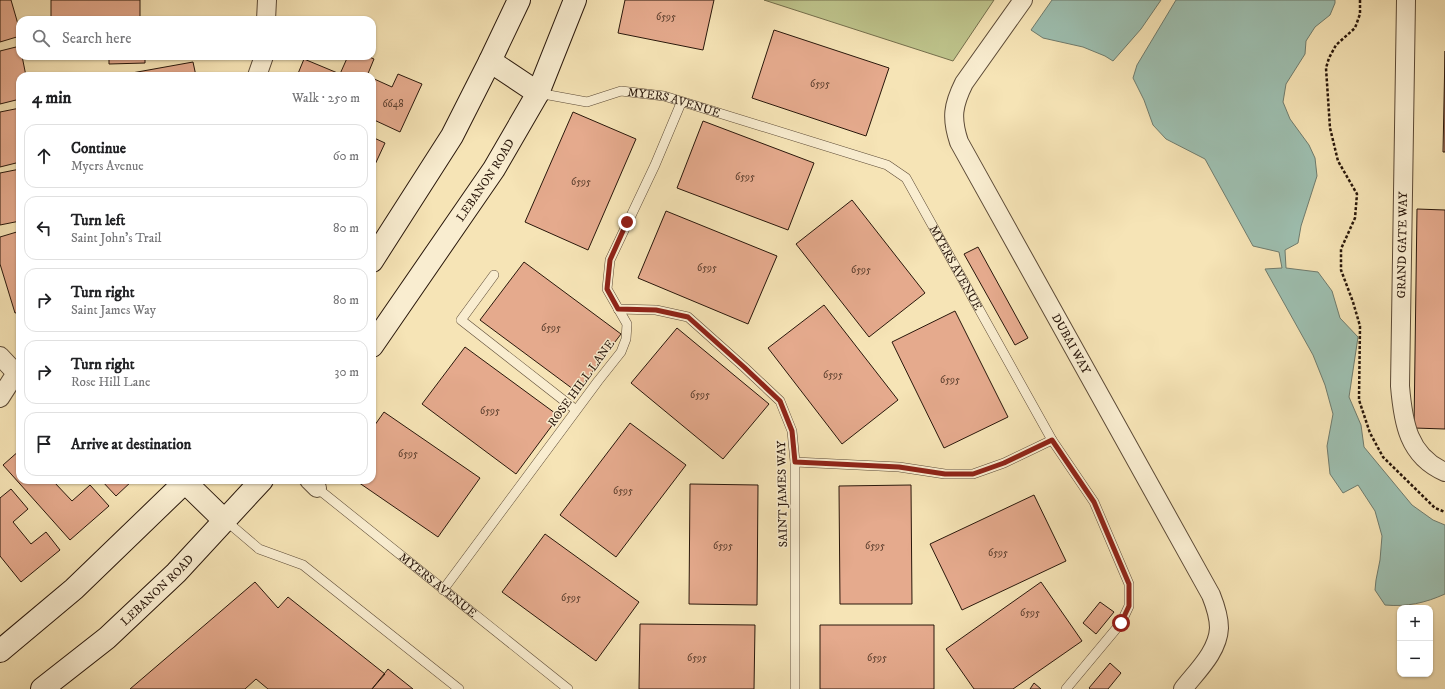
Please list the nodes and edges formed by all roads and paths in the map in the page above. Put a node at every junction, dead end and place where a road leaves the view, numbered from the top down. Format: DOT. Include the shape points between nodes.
graph roads {
  1 [pos="267,0"];
  2 [pos="519,0"];
  3 [pos="575,0"];
  4 [pos="1023,0"];
  5 [pos="1360,0"];
  6 [pos="1406,0"];
  7 [pos="266,16"];
  8 [pos="263,60"];
  9 [pos="490,60"];
  10 [pos="258,72"];
  11 [pos="538,93"];
  12 [pos="681,102"];
  13 [pos="376,254"];
  14 [pos="494,275"];
  15 [pos="618,309"];
  16 [pos="376,340"];
  17 [pos="0,356"];
  18 [pos="16,370"];
  19 [pos="16,375"];
  20 [pos="0,398"];
  21 [pos="576,410"];
  22 [pos="1052,440"];
  23 [pos="795,462"];
  24 [pos="1445,472"];
  25 [pos="183,484"];
  26 [pos="189,484"];
  27 [pos="258,484"];
  28 [pos="313,484"];
  29 [pos="1445,512"];
  30 [pos="224,520"];
  31 [pos="443,590"];
  32 [pos="0,651"];
  33 [pos="42,689"];
  34 [pos="459,689"];
  35 [pos="568,689"];
  36 [pos="795,689"];
  37 [pos="1066,689"];
  38 [pos="1183,689"];
  1 -- 7 [label="street"];
  2 -- 9 [label="main road"];
  3 -- 11 [label="main road, LEBANON ROAD"];
  4 -- 38 [label="street, DUBAI WAY" via="958,94 954,127 959,142 1211,595 1217,610 1219,628 1216,643"];
  5 -- 29 [label="path" via="1360,14 1355,28 1336,45 1326,68 1330,128 1336,154 1357,194 1355,218 1341,249 1341,270 1360,326 1359,400 1370,433 1383,457 1435,508"];
  6 -- 24 [label="street, GRAND GATE WAY" via="1400,386 1405,427 1411,443 1425,459"];
  8 -- 10 [label="street"];
  9 -- 11 [label="main road"];
  9 -- 13 [label="main road" via="452,136"];
  11 -- 12 [label="lane, MYERS AVENUE" via="587,102 621,91 664,96"];
  11 -- 16 [label="main road, LEBANON ROAD" via="494,169"];
  12 -- 15 [label="lane, ROSE HILL LANE" via="655,165 610,260 607,289"];
  12 -- 22 [label="lane, MYERS AVENUE" via="887,164 906,178"];
  14 -- 21 [label="lane" via="461,320"];
  15 -- 21 [label="lane, ROSE HILL LANE" via="627,324 626,339 621,352"];
  15 -- 23 [label="lane, SAINT JAMES WAY" via="656,310 688,317 780,401 792,431"];
  17 -- 18 [label="street"];
  19 -- 20 [label="street"];
  21 -- 31 [label="lane, ROSE HILL LANE"];
  22 -- 23 [label="lane" via="1004,463 973,474 945,474 899,467"];
  22 -- 37 [label="lane, MYERS AVENUE" via="1094,502 1129,584 1129,606 1121,623"];
  23 -- 36 [label="lane, SAINT JAMES WAY"];
  25 -- 32 [label="main road" via="74,589"];
  26 -- 30 [label="main road"];
  27 -- 30 [label="main road, LEBANON ROAD"];
  28 -- 31 [label="lane, MYERS AVENUE"];
  30 -- 33 [label="main road, LEBANON ROAD" via="176,573 107,638"];
  30 -- 34 [label="lane" via="259,549 303,565"];
  31 -- 35 [label="lane, MYERS AVENUE"];
}
